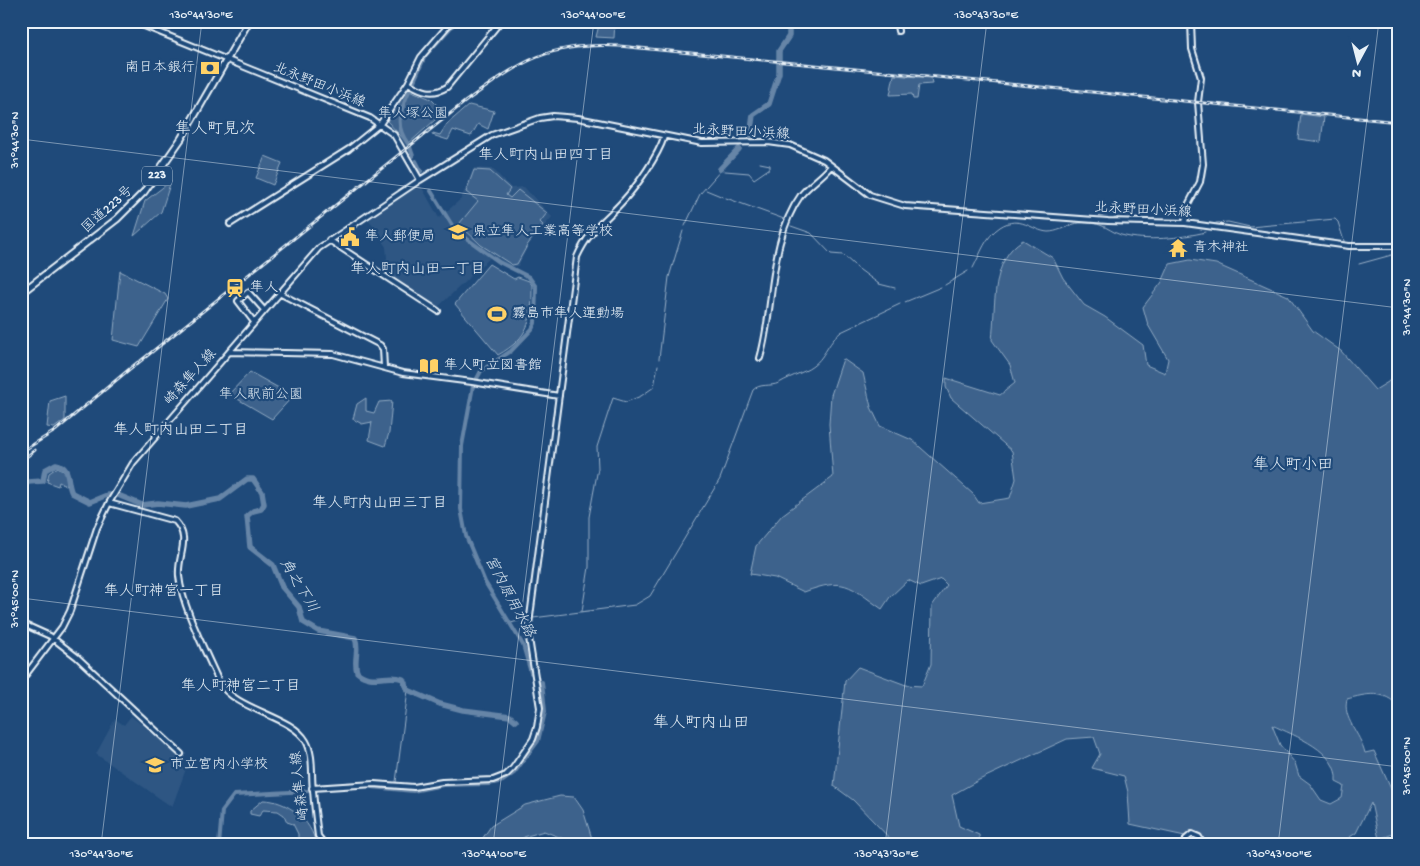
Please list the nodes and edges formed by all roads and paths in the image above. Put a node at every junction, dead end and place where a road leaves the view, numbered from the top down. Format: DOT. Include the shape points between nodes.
graph roads {
  1 [pos="132,21"];
  2 [pos="249,21"];
  3 [pos="452,21"];
  4 [pos="501,21"];
  5 [pos="896,21"];
  6 [pos="1191,21"];
  7 [pos="142,23"];
  8 [pos="898,31"];
  9 [pos="226,60"];
  10 [pos="408,83"];
  11 [pos="380,124"];
  12 [pos="664,137"];
  13 [pos="831,166"];
  14 [pos="420,180"];
  15 [pos="1185,223"];
  16 [pos="230,224"];
  17 [pos="330,240"];
  18 [pos="1399,246"];
  19 [pos="21,284"];
  20 [pos="24,291"];
  21 [pos="279,294"];
  22 [pos="264,310"];
  23 [pos="438,311"];
  24 [pos="254,322"];
  25 [pos="229,352"];
  26 [pos="760,358"];
  27 [pos="384,367"];
  28 [pos="559,396"];
  29 [pos="109,503"];
  30 [pos="21,623"];
  31 [pos="54,640"];
  32 [pos="21,681"];
  33 [pos="181,754"];
  34 [pos="312,788"];
  35 [pos="325,845"];
  36 [pos="538,845"];
  37 [pos="562,845"];
  38 [pos="1185,845"];
  39 [pos="1203,845"];
  1 -- 7 [label="street, 北永野田小浜線"];
  2 -- 9 [label="highway, 国道223号 / 223"];
  3 -- 10 [label="street" via="431,43"];
  4 -- 10 [label="street" via="447,87 428,92"];
  5 -- 8 [label="street"];
  6 -- 15 [label="street" via="1192,49 1201,78 1198,102 1203,164"];
  7 -- 9 [label="street, 北永野田小浜線"];
  9 -- 11 [label="street, 北永野田小浜線"];
  9 -- 20 [label="highway, 国道223号 / 223" via="180,139 144,192 117,219"];
  10 -- 11 [label="street"];
  11 -- 14 [label="street, 北永野田小浜線" via="399,143"];
  11 -- 16 [label="street" via="349,149"];
  12 -- 13 [label="street, 北永野田小浜線" via="702,143 783,144 811,153"];
  12 -- 14 [label="street, 北永野田小浜線" via="578,118 540,118 492,135"];
  12 -- 28 [label="street" via="635,185 588,234 577,257"];
  13 -- 15 [label="street, 北永野田小浜線" via="870,195 905,206"];
  13 -- 26 [label="street" via="801,196 788,223 778,251 767,333"];
  14 -- 17 [label="street, 崎森隼人線"];
  15 -- 18 [label="street, 北永野田小浜線" via="1348,246"];
  17 -- 21 [label="street, 崎森隼人線" via="319,248"];
  17 -- 23 [label="street"];
  19 -- 20 [label="street"];
  21 -- 22 [label="street, 崎森隼人線"];
  21 -- 27 [label="street" via="380,345"];
  22 -- 24 [label="street, 崎森隼人線"];
  22 -- 24 [label="street" via="248,292 238,301"];
  24 -- 25 [label="street, 崎森隼人線"];
  25 -- 27 [label="street" via="333,354"];
  25 -- 29 [label="street, 崎森隼人線" via="133,463"];
  27 -- 28 [label="street" via="403,374"];
  28 -- 34 [label="street" via="528,632 540,708 537,727 528,748 510,772 493,780 442,782 414,787 374,784"];
  29 -- 31 [label="street" via="97,528 70,610"];
  29 -- 34 [label="street, 崎森隼人線" via="175,521 181,528 184,539 180,580 219,682 237,699 292,728 304,738 310,754"];
  30 -- 31 [label="street"];
  31 -- 32 [label="street"];
  31 -- 33 [label="street" via="77,657"];
  34 -- 35 [label="street, 崎森隼人線" via="318,836"];
  36 -- 37 [label="street" via="555,841"];
  38 -- 39 [label="street" via="1192,834 1199,837"];
}
